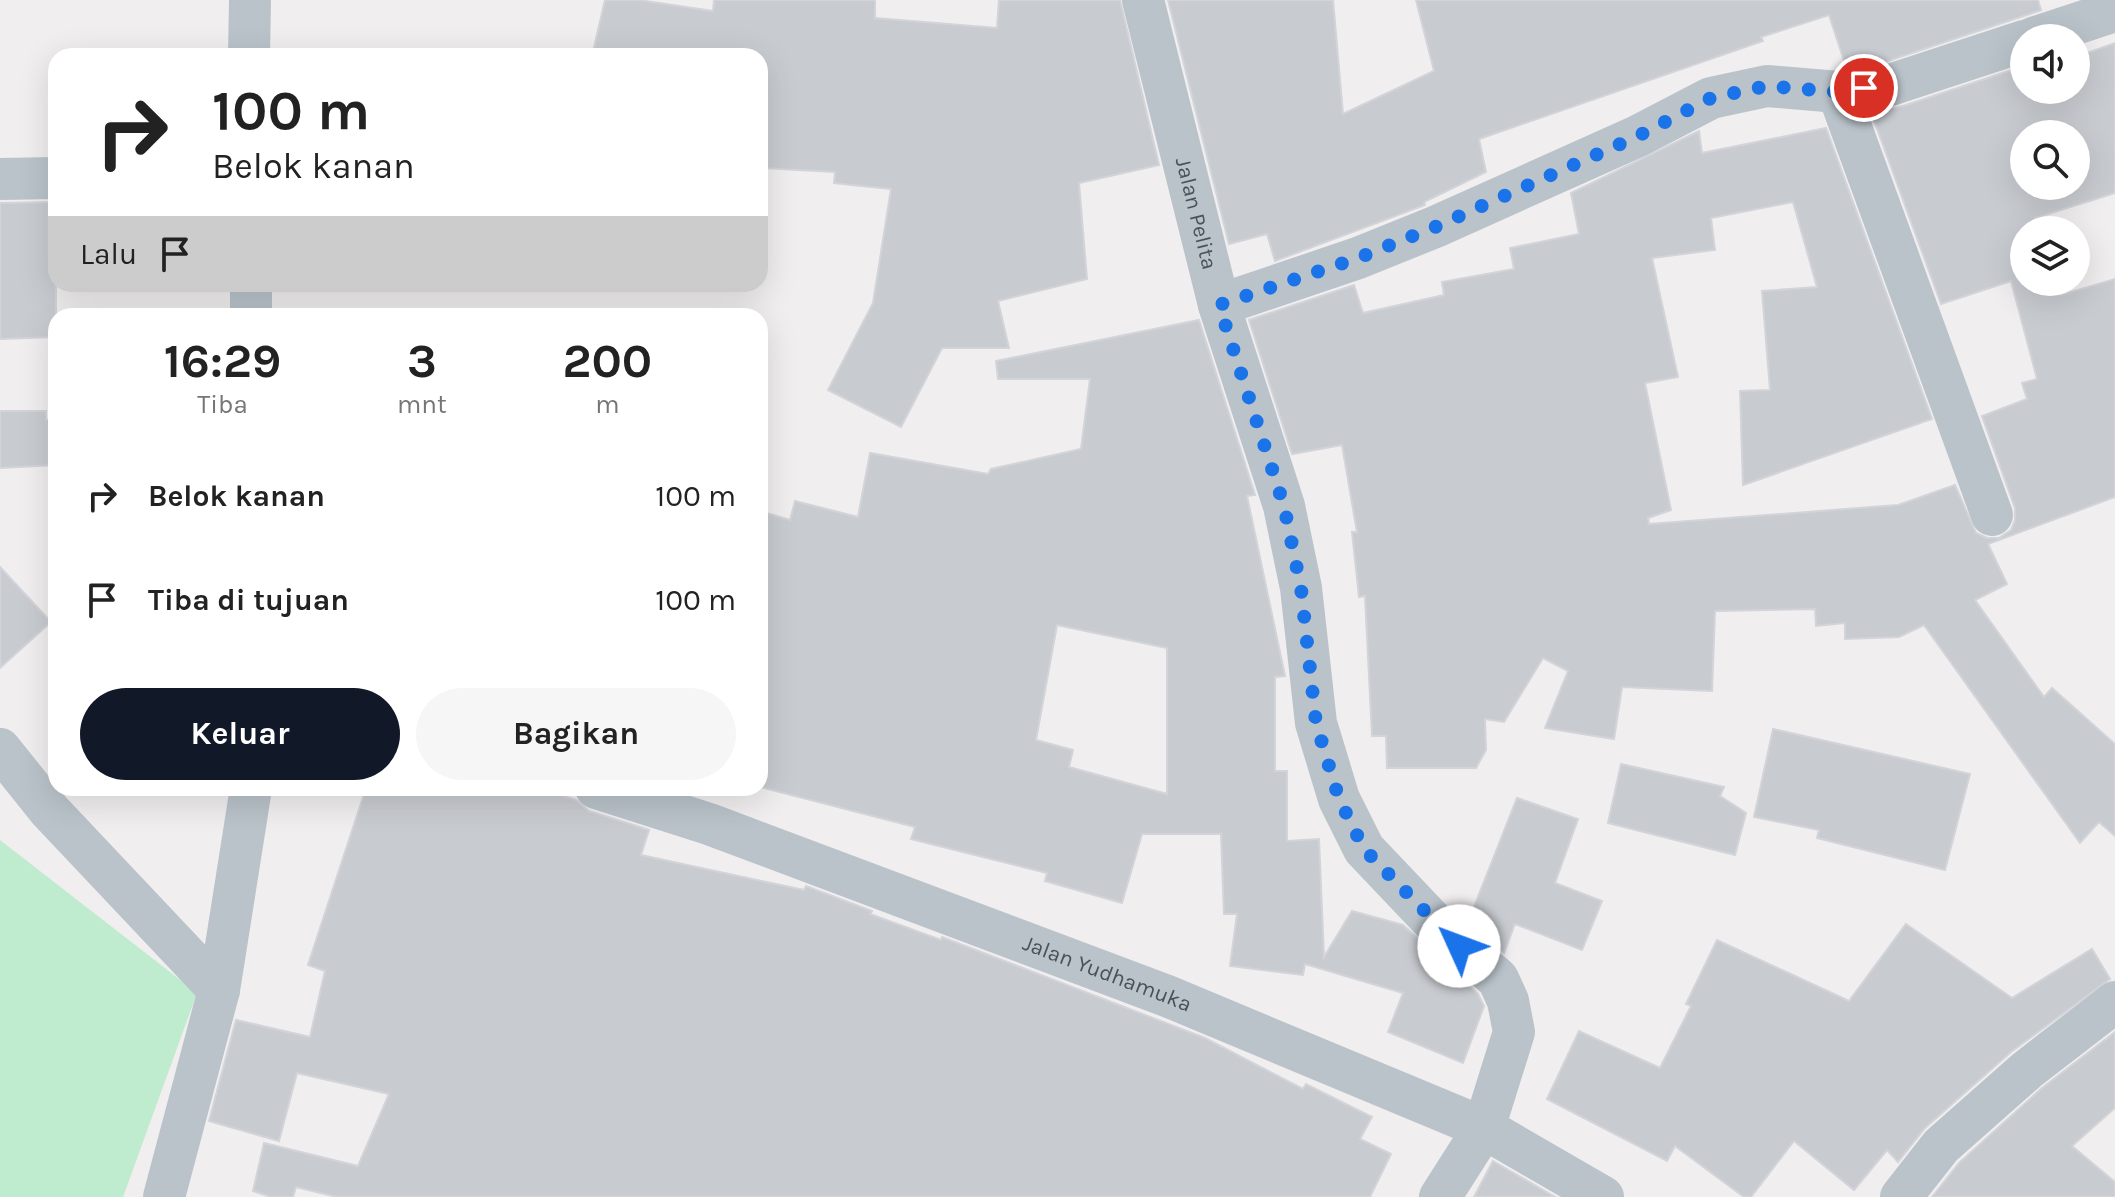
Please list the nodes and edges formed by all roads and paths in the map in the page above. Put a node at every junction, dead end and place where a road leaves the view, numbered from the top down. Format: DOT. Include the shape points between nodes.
graph roads {
  1 [pos="250,0"];
  2 [pos="1143,0"];
  3 [pos="2115,11"];
  4 [pos="2076,24"];
  5 [pos="2010,46"];
  6 [pos="249,48"];
  7 [pos="1838,92"];
  8 [pos="48,178"];
  9 [pos="0,179"];
  10 [pos="1219,305"];
  11 [pos="1992,515"];
  12 [pos="0,749"];
  13 [pos="250,796"];
  14 [pos="621,796"];
  15 [pos="219,990"];
  16 [pos="2115,1002"];
  17 [pos="1484,1128"];
  18 [pos="164,1197"];
  19 [pos="1440,1197"];
  20 [pos="1603,1197"];
  21 [pos="1901,1197"];
  1 -- 6 [label="street"];
  2 -- 10 [label="street, Jalan Pelita"];
  3 -- 4 [label="street"];
  5 -- 7 [label="street" via="1890,85"];
  7 -- 10 [label="street" via="1767,86 1711,98 1435,227"];
  7 -- 11 [label="street"];
  8 -- 9 [label="street"];
  10 -- 17 [label="street, Jalan Pelita" via="1284,506 1301,588 1316,723 1339,799 1364,849 1440,929 1498,979 1508,1001 1514,1032"];
  12 -- 15 [label="street" via="49,810"];
  13 -- 15 [label="street"];
  14 -- 17 [label="street, Jalan Yudhamuka" via="1167,996"];
  15 -- 18 [label="street"];
  16 -- 21 [label="street" via="1941,1146"];
  17 -- 19 [label="street, Jalan Pelita"];
  17 -- 20 [label="street, Jalan Yudhamuka"];
}
